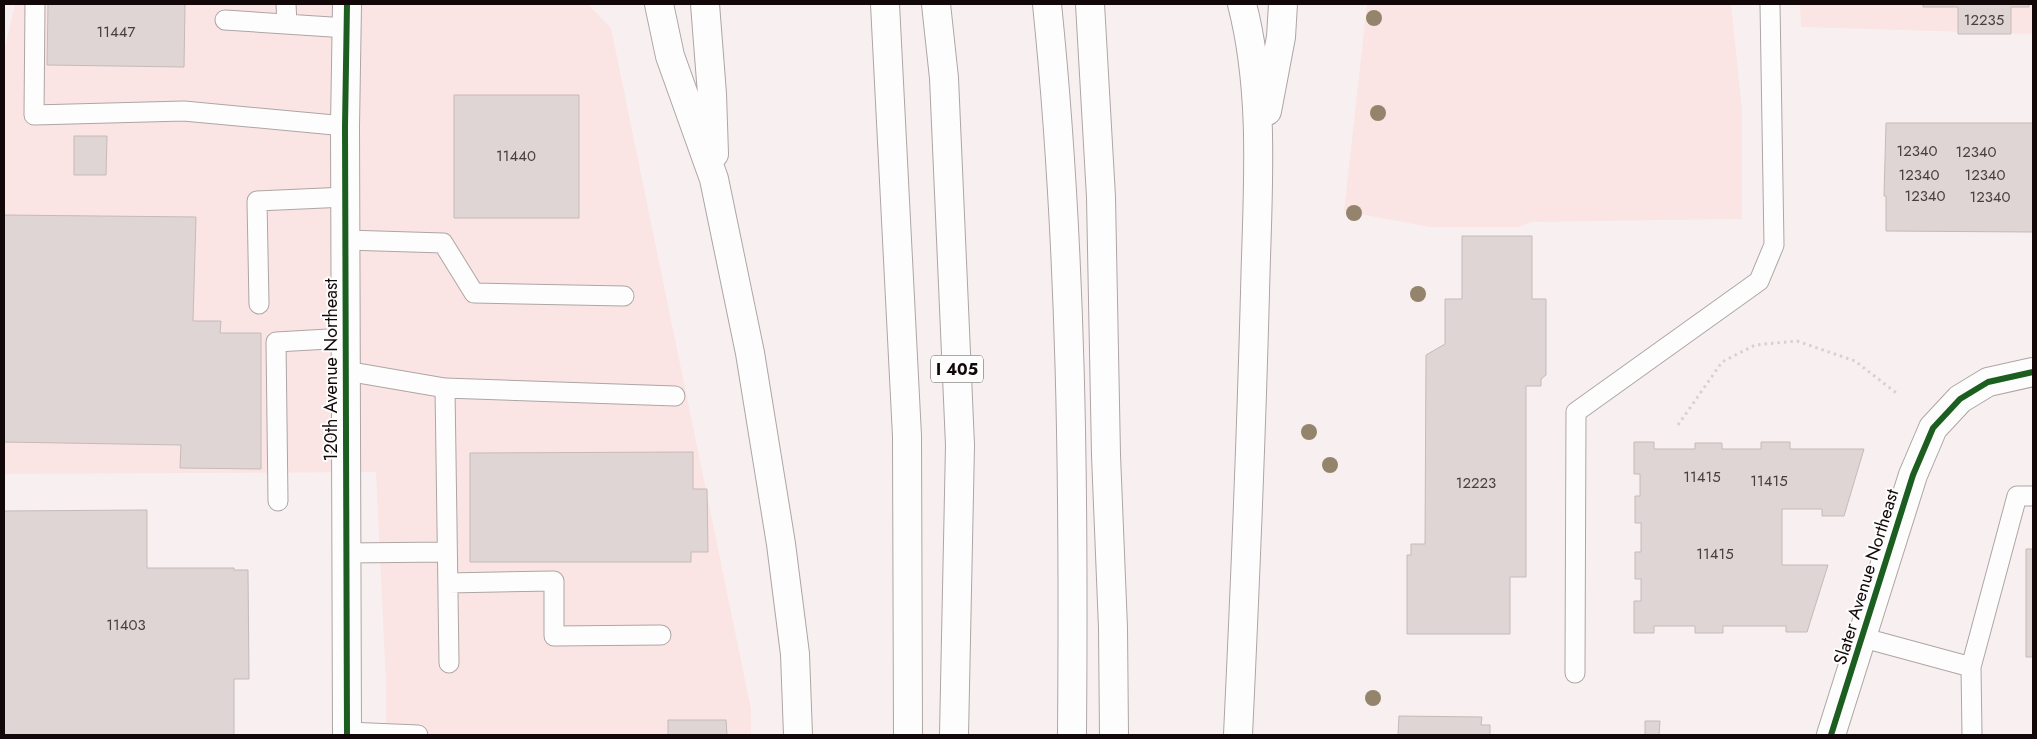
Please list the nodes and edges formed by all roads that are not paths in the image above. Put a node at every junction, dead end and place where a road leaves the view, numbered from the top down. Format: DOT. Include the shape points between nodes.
graph roads {
  1 [pos="35,4"];
  2 [pos="286,4"];
  3 [pos="659,4"];
  4 [pos="705,4"];
  5 [pos="885,4"];
  6 [pos="936,4"];
  7 [pos="1047,4"];
  8 [pos="1090,4"];
  9 [pos="1242,4"];
  10 [pos="1282,4"];
  11 [pos="1770,4"];
  12 [pos="347,16"];
  13 [pos="225,20"];
  14 [pos="287,24"];
  15 [pos="345,126"];
  16 [pos="1258,157"];
  17 [pos="714,179"];
  18 [pos="346,197"];
  19 [pos="346,240"];
  20 [pos="624,296"];
  21 [pos="259,304"];
  22 [pos="346,338"];
  23 [pos="346,371"];
  24 [pos="2033,372"];
  25 [pos="445,388"];
  26 [pos="675,396"];
  27 [pos="2033,496"];
  28 [pos="278,501"];
  29 [pos="447,552"];
  30 [pos="346,553"];
  31 [pos="448,583"];
  32 [pos="661,635"];
  33 [pos="1864,638"];
  34 [pos="449,663"];
  35 [pos="1971,667"];
  36 [pos="1575,673"];
  37 [pos="347,734"];
  38 [pos="418,735"];
  39 [pos="798,735"];
  40 [pos="908,735"];
  41 [pos="954,735"];
  42 [pos="1072,735"];
  43 [pos="1114,735"];
  44 [pos="1238,735"];
  45 [pos="1831,735"];
  46 [pos="1972,735"];
  1 -- 15 [label="lane" via="34,115 184,111"];
  2 -- 14 [label="lane"];
  3 -- 17 [label="main road" via="670,56"];
  4 -- 17 [label="main road"];
  5 -- 40 [label="main road, I 405" via="907,436"];
  6 -- 41 [label="main road, I 405" via="944,78 960,445"];
  7 -- 42 [label="main road" via="1062,169 1071,410"];
  8 -- 43 [label="main road" via="1102,197"];
  9 -- 16 [label="main road" via="1255,80"];
  10 -- 16 [label="main road" via="1281,37"];
  11 -- 36 [label="lane" via="1774,244 1759,281 1576,412"];
  12 -- 14 [label="lane"];
  12 -- 15 [label="main road, 120th Avenue Northeast"];
  13 -- 14 [label="lane"];
  15 -- 18 [label="main road, 120th Avenue Northeast"];
  16 -- 44 [label="main road"];
  17 -- 39 [label="main road" via="750,353 780,544 795,654"];
  18 -- 19 [label="main road, 120th Avenue Northeast"];
  18 -- 21 [label="lane" via="257,201"];
  19 -- 20 [label="lane" via="443,243 474,293"];
  19 -- 22 [label="main road, 120th Avenue Northeast"];
  22 -- 23 [label="main road, 120th Avenue Northeast"];
  22 -- 28 [label="lane" via="276,342"];
  23 -- 25 [label="lane"];
  23 -- 30 [label="main road, 120th Avenue Northeast"];
  24 -- 33 [label="main road, Slater Avenue Northeast" via="1988,382 1960,399 1933,428 1914,476"];
  25 -- 26 [label="lane"];
  25 -- 29 [label="lane"];
  27 -- 35 [label="lane" via="2017,496"];
  29 -- 30 [label="lane"];
  29 -- 31 [label="lane"];
  30 -- 37 [label="main road, 120th Avenue Northeast"];
  31 -- 32 [label="lane" via="554,581 554,636"];
  31 -- 34 [label="lane"];
  33 -- 35 [label="lane"];
  33 -- 45 [label="main road, Slater Avenue Northeast"];
  35 -- 46 [label="lane"];
  37 -- 38 [label="lane"];
}
